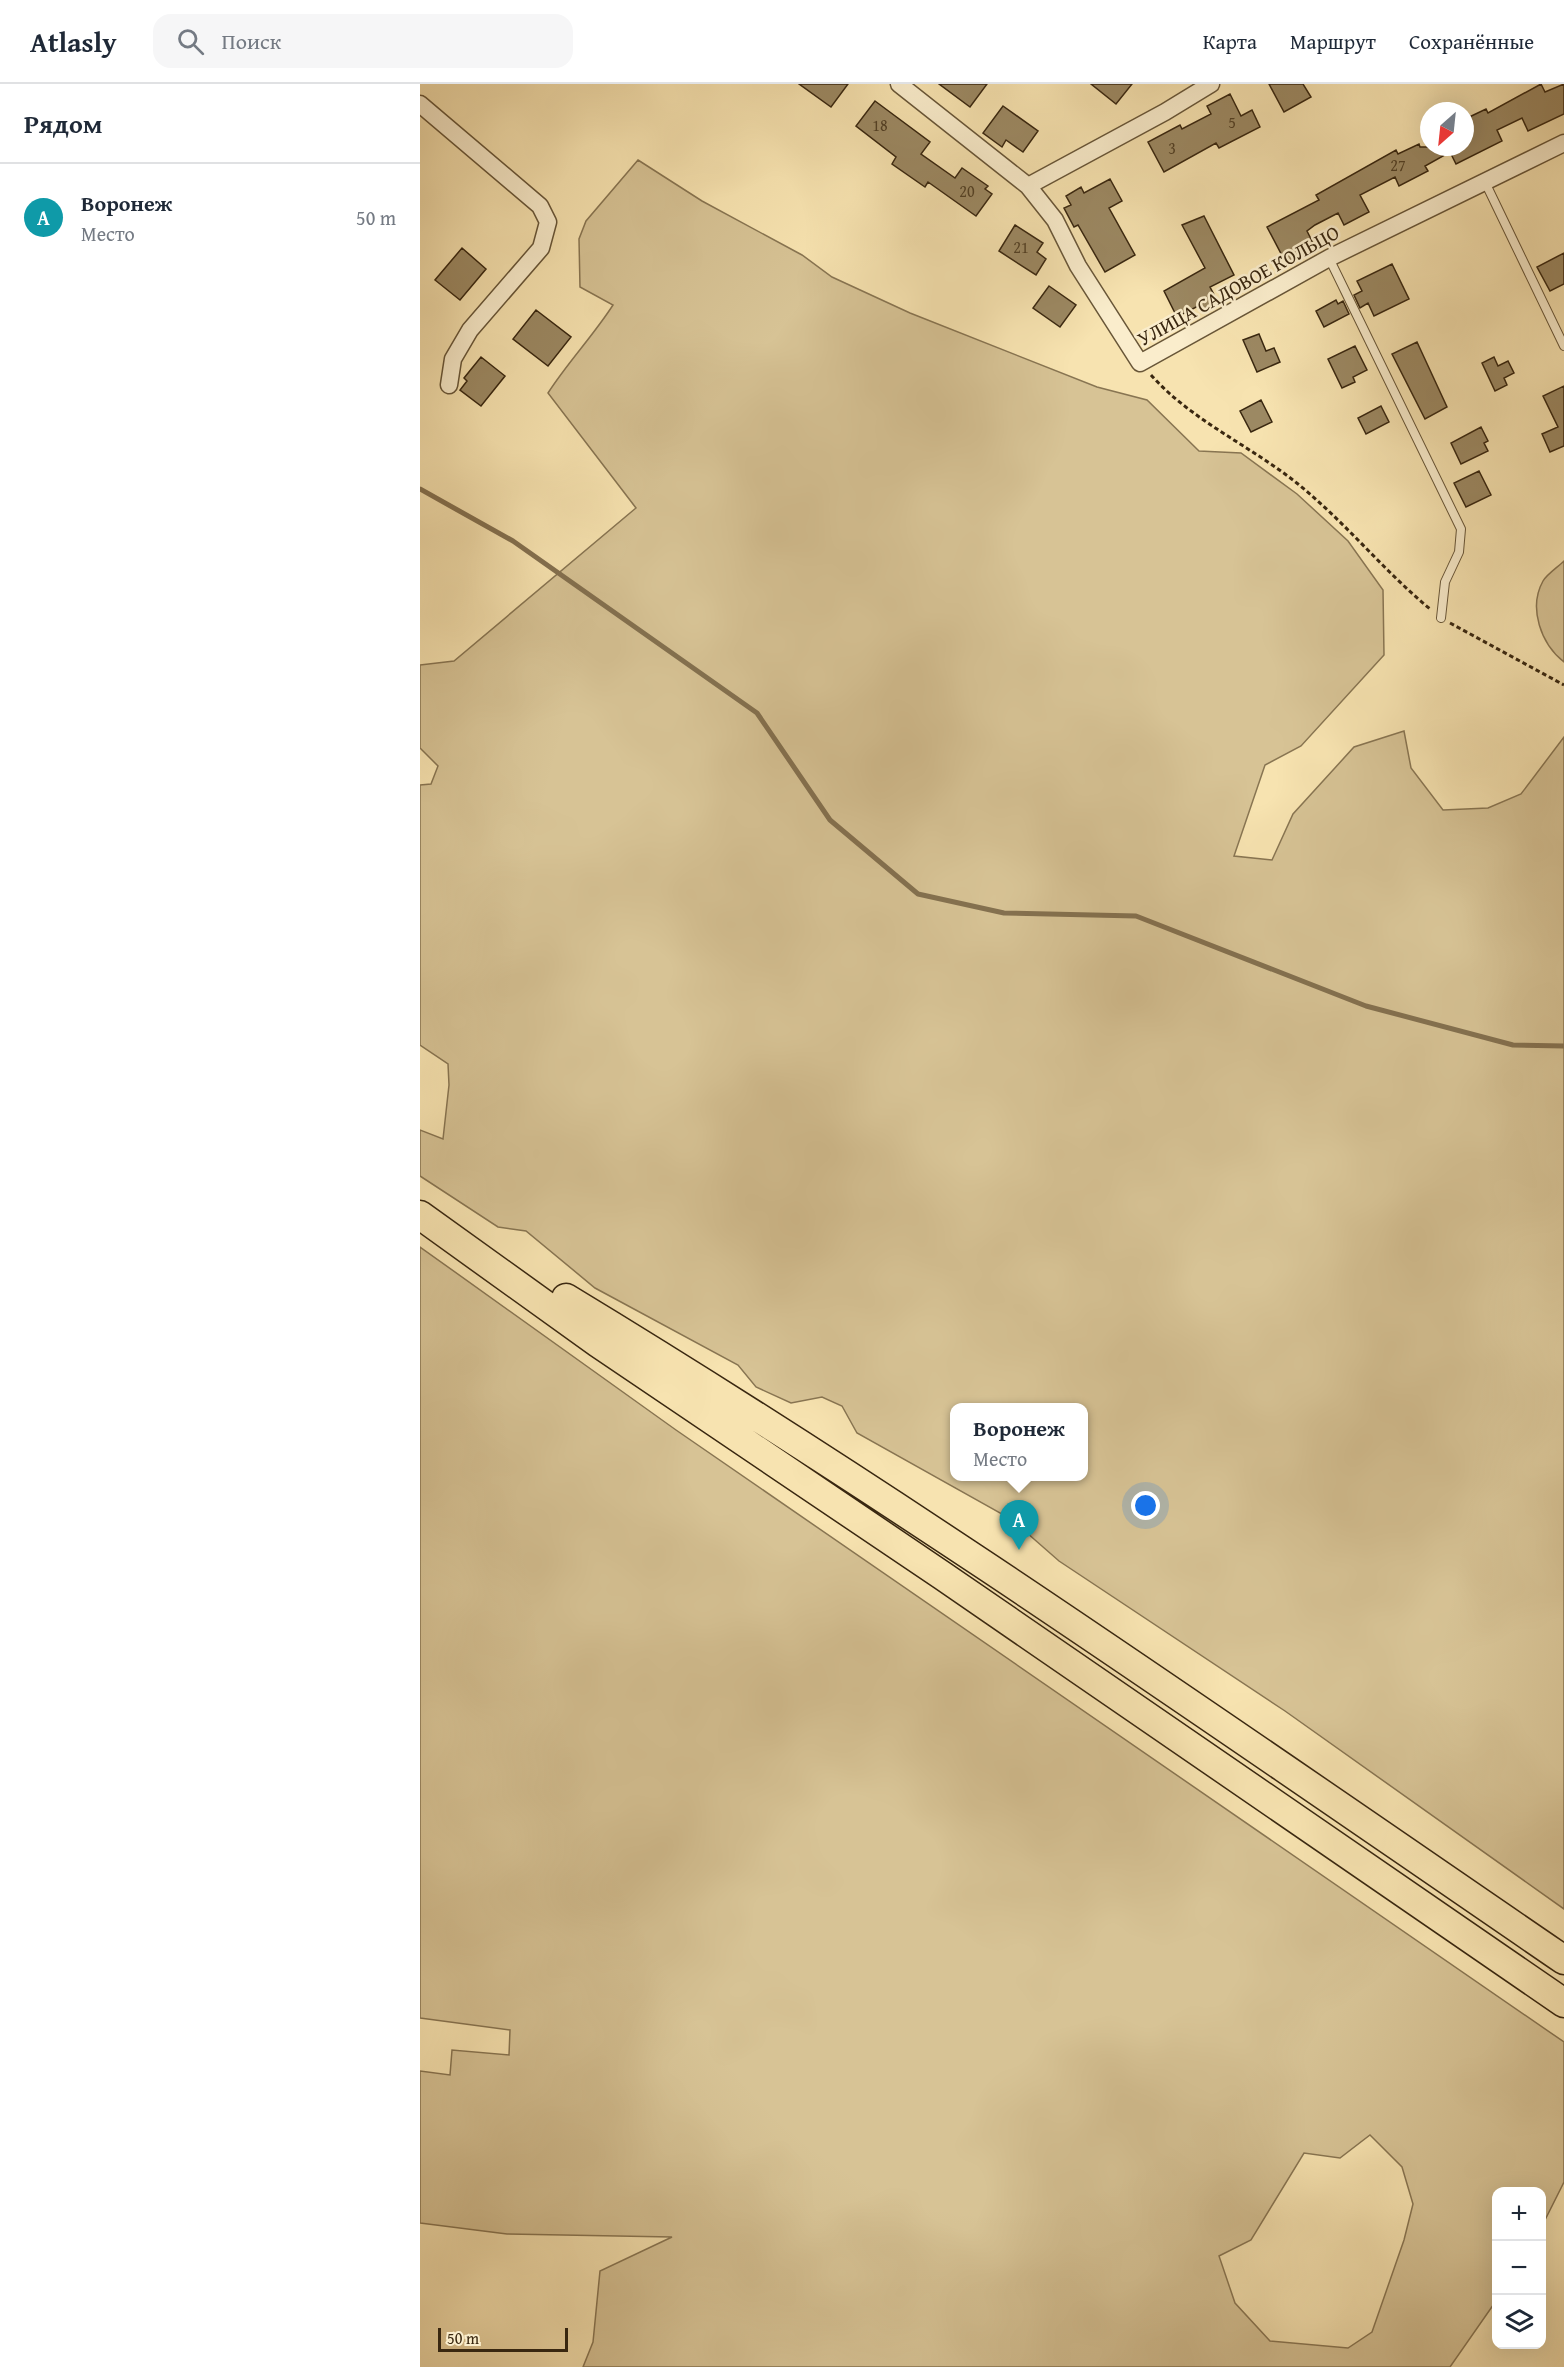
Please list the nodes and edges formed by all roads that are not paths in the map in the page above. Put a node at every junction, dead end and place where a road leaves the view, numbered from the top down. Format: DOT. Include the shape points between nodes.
graph roads {
  1 [pos="1211,84"];
  2 [pos="902,85"];
  3 [pos="420,104"];
  4 [pos="1564,143"];
  5 [pos="1485,182"];
  6 [pos="1028,186"];
  7 [pos="1329,258"];
  8 [pos="1564,346"];
  9 [pos="450,385"];
  10 [pos="1442,618"];
  11 [pos="420,1210"];
  12 [pos="420,1215"];
  13 [pos="1564,1960"];
  14 [pos="1564,2003"];
  1 -- 6 [label="street"];
  2 -- 6 [label="street, УЛИЦА САДОВОЕ КОЛЬЦО"];
  3 -- 9 [label="street" via="540,206 548,222 540,248 470,330 453,359"];
  4 -- 5 [label="street, УЛИЦА САДОВОЕ КОЛЬЦО"];
  5 -- 7 [label="street, УЛИЦА САДОВОЕ КОЛЬЦО"];
  5 -- 8 [label="lane"];
  6 -- 7 [label="street, УЛИЦА САДОВОЕ КОЛЬЦО" via="1055,220 1078,266 1140,363"];
  7 -- 10 [label="lane" via="1461,529 1459,552 1445,582"];
  11 -- 13 [label="highway" via="663,1357 960,1547"];
  12 -- 14 [label="highway" via="598,1342"];
}
